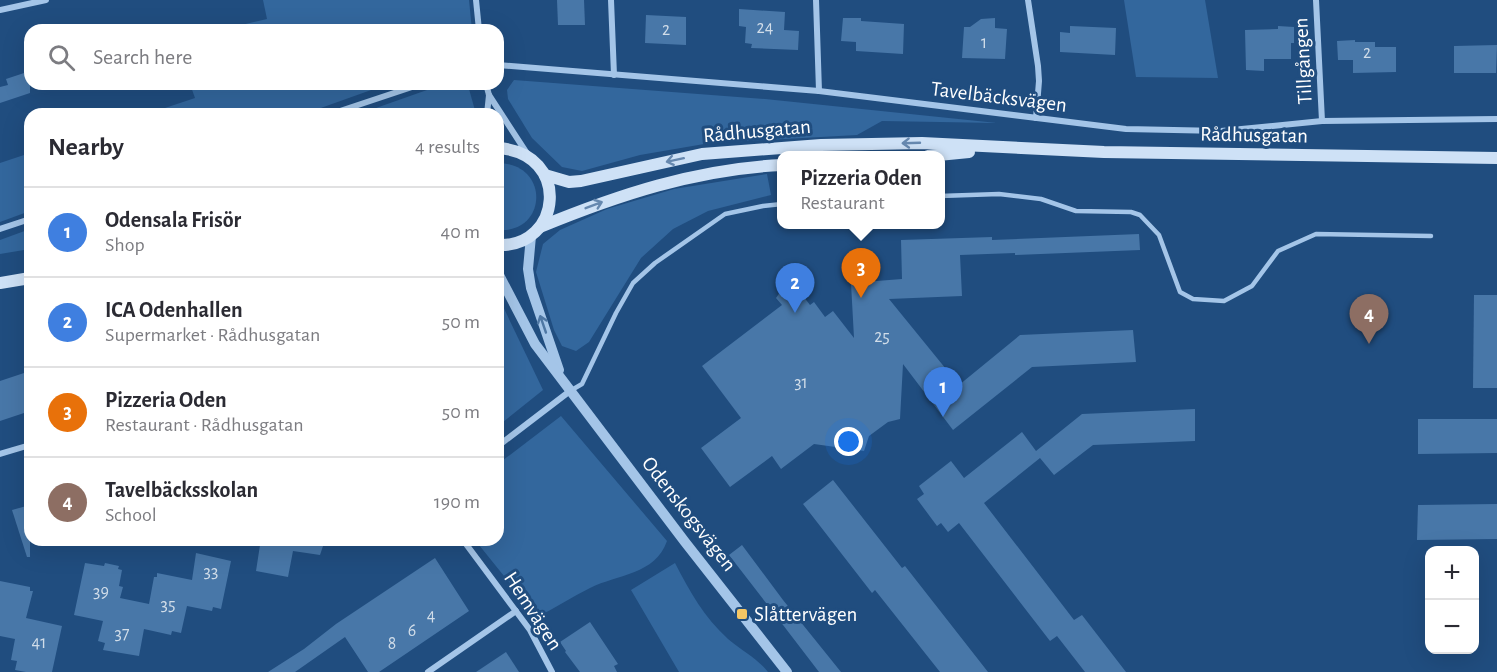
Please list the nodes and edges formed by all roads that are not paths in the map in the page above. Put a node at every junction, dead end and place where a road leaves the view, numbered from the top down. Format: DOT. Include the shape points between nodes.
graph roads {
  1 [pos="46,0"];
  2 [pos="476,0"];
  3 [pos="611,0"];
  4 [pos="816,0"];
  5 [pos="1028,0"];
  6 [pos="1316,0"];
  7 [pos="0,10"];
  8 [pos="478,24"];
  9 [pos="504,66"];
  10 [pos="615,75"];
  11 [pos="403,90"];
  12 [pos="488,90"];
  13 [pos="819,91"];
  14 [pos="489,95"];
  15 [pos="349,108"];
  16 [pos="488,108"];
  17 [pos="498,108"];
  18 [pos="504,118"];
  19 [pos="1036,118"];
  20 [pos="1497,119"];
  21 [pos="1322,121"];
  22 [pos="1011,148"];
  23 [pos="504,149"];
  24 [pos="945,154"];
  25 [pos="529,156"];
  26 [pos="1497,158"];
  27 [pos="777,165"];
  28 [pos="545,175"];
  29 [pos="945,196"];
  30 [pos="777,205"];
  31 [pos="24,221"];
  32 [pos="0,229"];
  33 [pos="535,231"];
  34 [pos="1431,236"];
  35 [pos="504,245"];
  36 [pos="24,279"];
  37 [pos="0,283"];
  38 [pos="504,285"];
  39 [pos="562,379"];
  40 [pos="570,391"];
  41 [pos="504,441"];
  42 [pos="24,447"];
  43 [pos="0,454"];
  44 [pos="467,546"];
  45 [pos="516,611"];
  46 [pos="428,672"];
  47 [pos="552,672"];
  48 [pos="787,672"];
  1 -- 7 [label="street"];
  2 -- 8 [label="street"];
  3 -- 10 [label="street"];
  4 -- 13 [label="street"];
  5 -- 19 [label="street" via="1038,66"];
  6 -- 21 [label="street, Tillgången"];
  9 -- 10 [label="street, Tavelbäcksvägen"];
  10 -- 13 [label="street, Tavelbäcksvägen"];
  11 -- 15 [label="street"];
  12 -- 14 [label="street"];
  13 -- 19 [label="street, Tavelbäcksvägen"];
  14 -- 16 [label="street"];
  14 -- 17 [label="street"];
  18 -- 25 [label="street"];
  19 -- 21 [label="street, Tavelbäcksvägen" via="1126,129 1221,131"];
  20 -- 21 [label="street, Tavelbäcksvägen"];
  22 -- 24 [label="main road, Rådhusgatan"];
  22 -- 26 [label="main road, Rådhusgatan"];
  22 -- 28 [label="main road, Rådhusgatan, one-way" via="922,143 822,145 702,154 581,181 568,182"];
  23 -- 25 [label="main road"];
  25 -- 28 [label="main road"];
  33 -- 27 [label="main road, Rådhusgatan, one-way" via="596,204 664,182"];
  28 -- 33 [label="main road" via="550,204"];
  29 -- 34 [label="lane" via="999,194 1041,199 1076,211 1140,215 1159,235 1179,292 1207,301 1224,301 1252,286 1278,251 1316,234"];
  30 -- 40 [label="lane" via="725,214 648,269 633,283 582,384"];
  31 -- 32 [label="street"];
  33 -- 35 [label="main road, Rådhusgatan" via="520,242"];
  39 -- 33 [label="street, Odenskogsvägen, one-way" via="531,288 528,259"];
  36 -- 37 [label="main road"];
  38 -- 39 [label="street, Odenskogsvägen" via="535,344"];
  39 -- 40 [label="street, Odenskogsvägen"];
  40 -- 41 [label="street"];
  40 -- 48 [label="street, Odenskogsvägen"];
  42 -- 43 [label="street"];
  44 -- 45 [label="street, Hemvägen"];
  45 -- 46 [label="street"];
  45 -- 47 [label="street, Hemvägen"];
}
